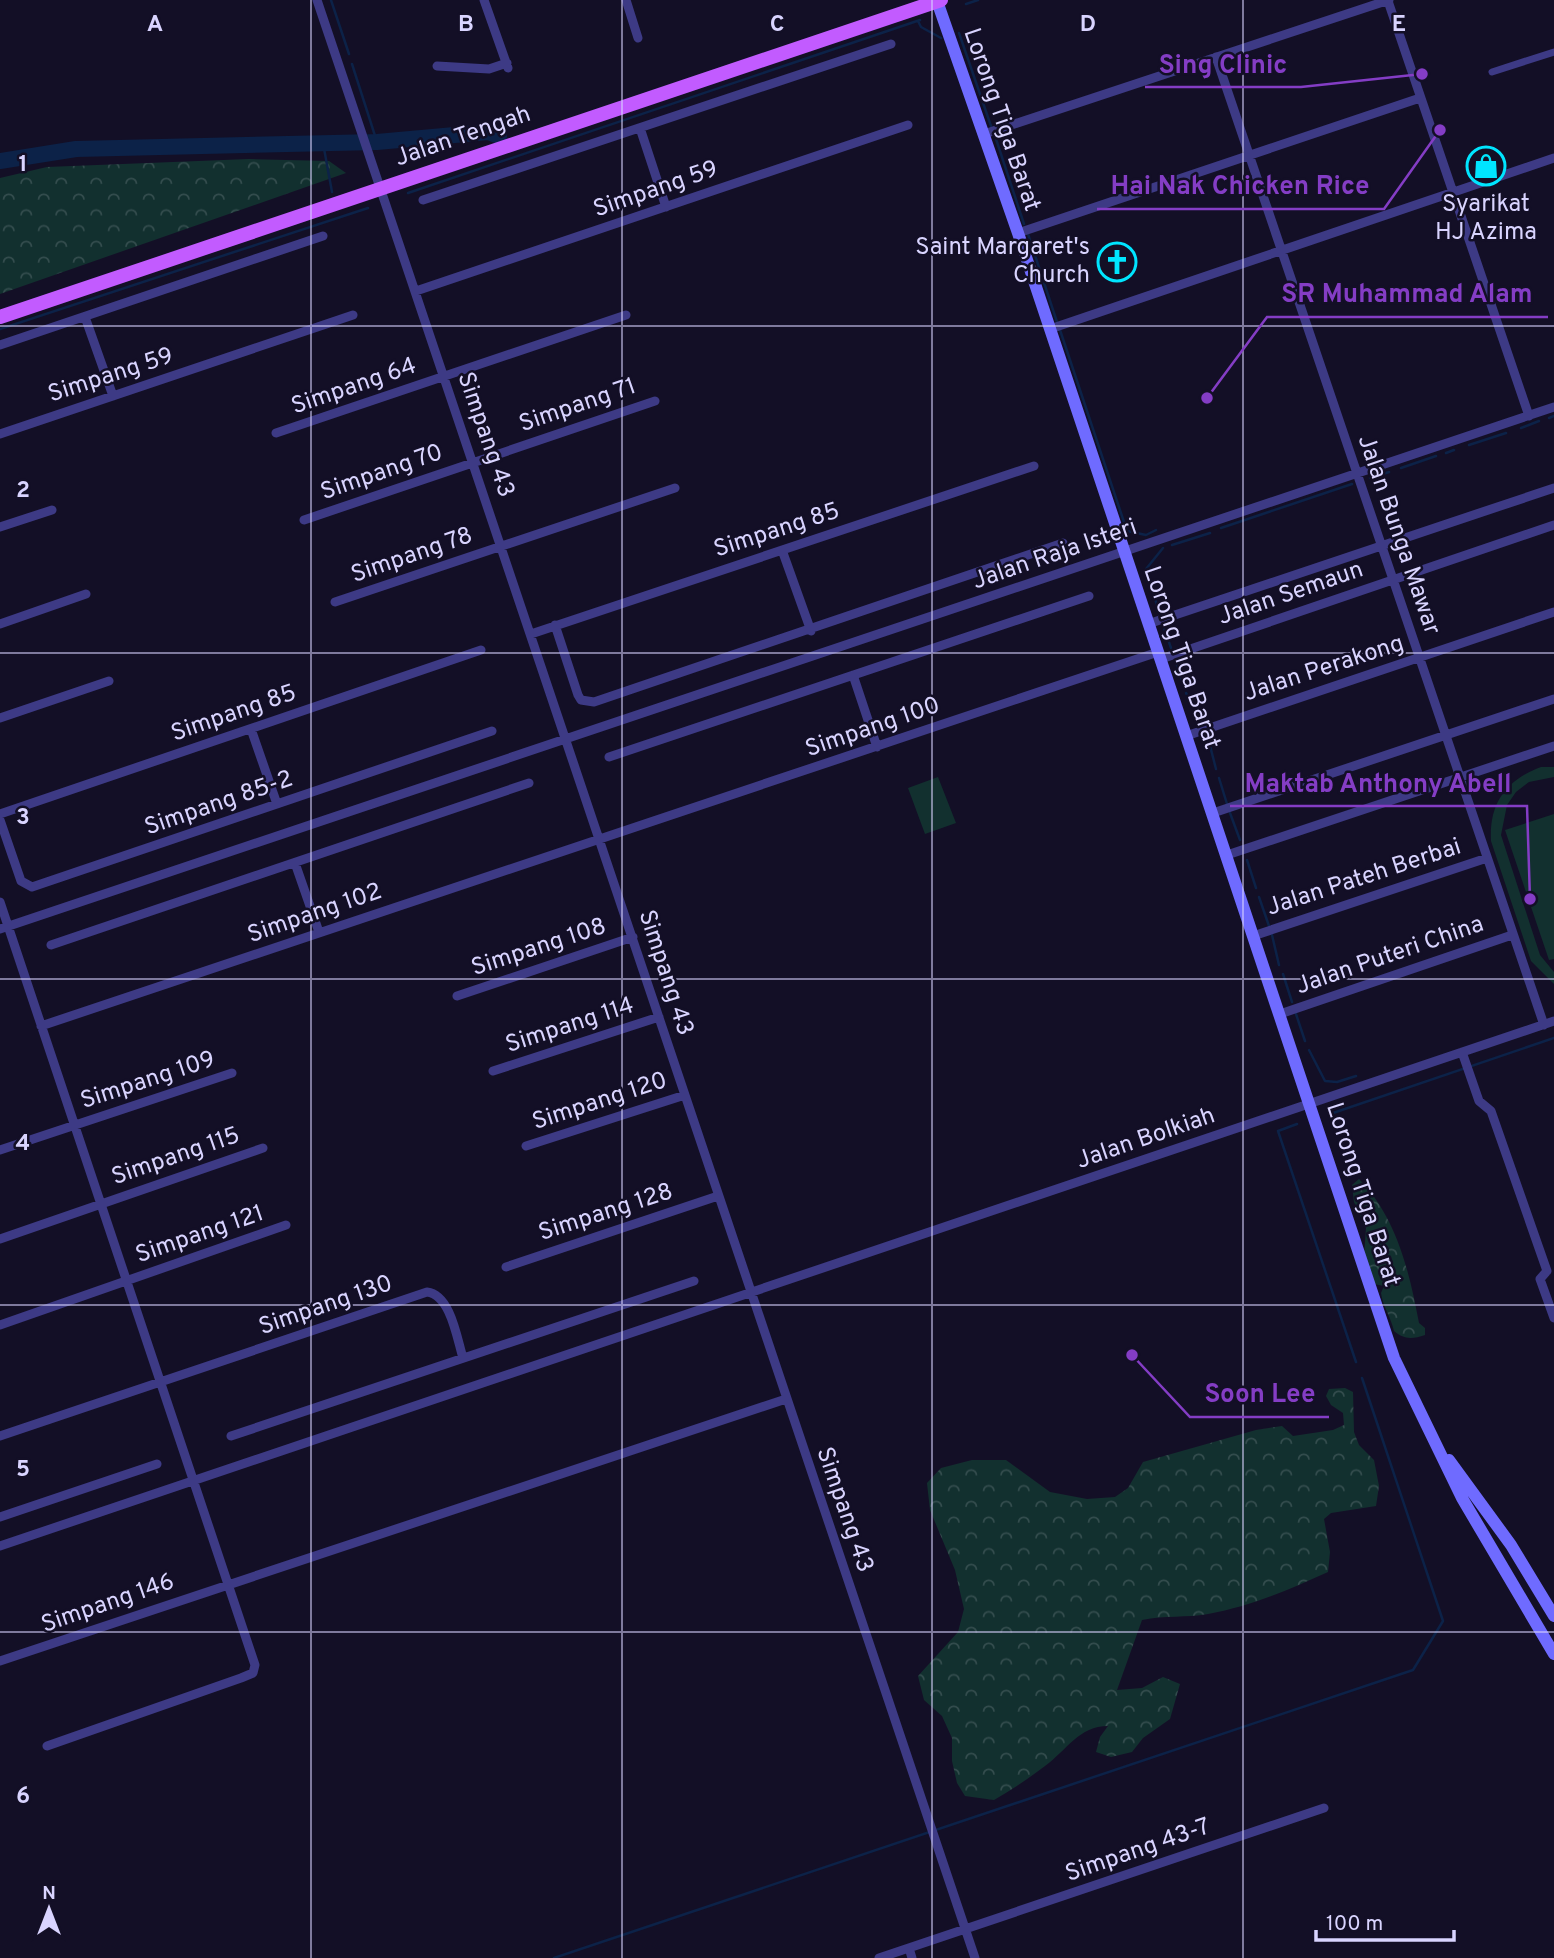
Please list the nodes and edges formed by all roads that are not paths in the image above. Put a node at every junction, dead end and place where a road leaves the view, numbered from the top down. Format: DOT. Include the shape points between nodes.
graph roads {
  1 [pos="317,0"];
  2 [pos="484,0"];
  3 [pos="626,0"];
  4 [pos="1388,0"];
  5 [pos="939,1"];
  6 [pos="638,38"];
  7 [pos="891,44"];
  8 [pos="1554,52"];
  9 [pos="1216,57"];
  10 [pos="437,66"];
  11 [pos="1492,72"];
  12 [pos="1420,98"];
  13 [pos="908,125"];
  14 [pos="640,128"];
  15 [pos="984,134"];
  16 [pos="1249,155"];
  17 [pos="1554,158"];
  18 [pos="381,189"];
  19 [pos="1453,193"];
  20 [pos="423,200"];
  21 [pos="666,207"];
  22 [pos="1018,233"];
  23 [pos="323,236"];
  24 [pos="1282,251"];
  25 [pos="416,292"];
  26 [pos="353,315"];
  27 [pos="626,315"];
  28 [pos="0,317"];
  29 [pos="85,317"];
  30 [pos="1050,329"];
  31 [pos="0,345"];
  32 [pos="444,376"];
  33 [pos="113,396"];
  34 [pos="655,401"];
  35 [pos="1554,407"];
  36 [pos="1529,416"];
  37 [pos="0,433"];
  38 [pos="276,433"];
  39 [pos="474,462"];
  40 [pos="1034,466"];
  41 [pos="1357,474"];
  42 [pos="676,488"];
  43 [pos="1554,488"];
  44 [pos="52,510"];
  45 [pos="304,520"];
  46 [pos="1554,525"];
  47 [pos="0,527"];
  48 [pos="1063,543"];
  49 [pos="502,546"];
  50 [pos="1382,546"];
  51 [pos="782,550"];
  52 [pos="1123,553"];
  53 [pos="1393,579"];
  54 [pos="86,594"];
  55 [pos="1089,596"];
  56 [pos="335,603"];
  57 [pos="1554,612"];
  58 [pos="0,624"];
  59 [pos="1148,624"];
  60 [pos="555,625"];
  61 [pos="811,631"];
  62 [pos="531,634"];
  63 [pos="481,650"];
  64 [pos="1159,656"];
  65 [pos="1420,658"];
  66 [pos="853,675"];
  67 [pos="109,681"];
  68 [pos="1554,699"];
  69 [pos="0,719"];
  70 [pos="251,729"];
  71 [pos="492,732"];
  72 [pos="1446,734"];
  73 [pos="1186,736"];
  74 [pos="567,740"];
  75 [pos="1554,746"];
  76 [pos="877,747"];
  77 [pos="609,757"];
  78 [pos="1461,777"];
  79 [pos="529,783"];
  80 [pos="277,804"];
  81 [pos="1213,813"];
  82 [pos="0,814"];
  83 [pos="0,820"];
  84 [pos="600,840"];
  85 [pos="1227,855"];
  86 [pos="1487,858"];
  87 [pos="295,863"];
  88 [pos="0,902"];
  89 [pos="4,928"];
  90 [pos="319,932"];
  91 [pos="1513,935"];
  92 [pos="1253,936"];
  93 [pos="633,937"];
  94 [pos="51,945"];
  95 [pos="457,996"];
  96 [pos="1280,1014"];
  97 [pos="659,1017"];
  98 [pos="1554,1021"];
  99 [pos="1544,1025"];
  100 [pos="41,1026"];
  101 [pos="1464,1056"];
  102 [pos="493,1071"];
  103 [pos="232,1073"];
  104 [pos="685,1095"];
  105 [pos="1310,1104"];
  106 [pos="75,1125"];
  107 [pos="526,1146"];
  108 [pos="263,1148"];
  109 [pos="0,1150"];
  110 [pos="718,1196"];
  111 [pos="101,1204"];
  112 [pos="286,1225"];
  113 [pos="0,1239"];
  114 [pos="506,1267"];
  115 [pos="1550,1270"];
  116 [pos="127,1281"];
  117 [pos="694,1281"];
  118 [pos="751,1294"];
  119 [pos="1554,1318"];
  120 [pos="0,1325"];
  121 [pos="463,1358"];
  122 [pos="161,1381"];
  123 [pos="786,1399"];
  124 [pos="0,1436"];
  125 [pos="231,1436"];
  126 [pos="1436,1443"];
  127 [pos="157,1464"];
  128 [pos="194,1481"];
  129 [pos="0,1517"];
  130 [pos="0,1546"];
  131 [pos="228,1584"];
  132 [pos="1554,1616"];
  133 [pos="1554,1654"];
  134 [pos="0,1661"];
  135 [pos="47,1746"];
  136 [pos="1324,1808"];
  137 [pos="965,1928"];
  138 [pos="909,1948"];
  139 [pos="879,1958"];
  140 [pos="912,1958"];
  141 [pos="975,1958"];
  1 -- 18 [label="street, Simpang 43"];
  2 -- 10 [label="street" via="507,66"];
  3 -- 6 [label="street"];
  4 -- 9 [label="street"];
  4 -- 12 [label="street"];
  5 -- 15 [label="main road, Lorong Tiga Barat"];
  5 -- 18 [label="main road, Jalan Tengah"];
  7 -- 14 [label="street"];
  8 -- 11 [label="street"];
  9 -- 15 [label="street"];
  9 -- 16 [label="street, Jalan Bunga Mawar"];
  12 -- 16 [label="street"];
  12 -- 19 [label="street"];
  13 -- 21 [label="street, Simpang 59"];
  14 -- 20 [label="street"];
  14 -- 21 [label="street"];
  15 -- 22 [label="main road, Lorong Tiga Barat"];
  16 -- 22 [label="street"];
  16 -- 24 [label="street, Jalan Bunga Mawar"];
  17 -- 19 [label="street"];
  18 -- 25 [label="street, Simpang 43"];
  18 -- 28 [label="main road, Jalan Tengah"];
  19 -- 24 [label="street"];
  19 -- 36 [label="street"];
  21 -- 25 [label="street, Simpang 59"];
  22 -- 30 [label="main road, Lorong Tiga Barat"];
  23 -- 29 [label="street"];
  24 -- 30 [label="street"];
  24 -- 41 [label="street, Jalan Bunga Mawar"];
  25 -- 32 [label="street, Simpang 43"];
  26 -- 33 [label="street, Simpang 59"];
  27 -- 32 [label="street, Simpang 64"];
  29 -- 31 [label="street"];
  29 -- 33 [label="street"];
  30 -- 52 [label="main road, Lorong Tiga Barat"];
  32 -- 38 [label="street, Simpang 64"];
  32 -- 39 [label="street, Simpang 43"];
  33 -- 37 [label="street, Simpang 59"];
  34 -- 39 [label="street, Simpang 71"];
  35 -- 36 [label="street, Jalan Raja Isteri"];
  36 -- 41 [label="street, Jalan Raja Isteri"];
  39 -- 45 [label="street, Simpang 70"];
  39 -- 49 [label="street, Simpang 43"];
  40 -- 51 [label="street, Simpang 85"];
  41 -- 50 [label="street, Jalan Bunga Mawar"];
  41 -- 52 [label="street, Jalan Raja Isteri"];
  42 -- 49 [label="street, Simpang 78"];
  43 -- 50 [label="street"];
  44 -- 47 [label="street"];
  46 -- 53 [label="street, Jalan Semaun"];
  48 -- 61 [label="street"];
  49 -- 56 [label="street, Simpang 78"];
  49 -- 62 [label="street, Simpang 43"];
  50 -- 53 [label="street, Jalan Bunga Mawar"];
  50 -- 59 [label="street"];
  51 -- 60 [label="street, Simpang 85"];
  51 -- 61 [label="street"];
  52 -- 59 [label="main road, Lorong Tiga Barat"];
  52 -- 74 [label="street, Jalan Raja Isteri"];
  53 -- 64 [label="street, Jalan Semaun"];
  53 -- 65 [label="street, Jalan Bunga Mawar"];
  54 -- 58 [label="street"];
  55 -- 66 [label="street"];
  57 -- 65 [label="street, Jalan Perakong"];
  59 -- 64 [label="main road, Lorong Tiga Barat"];
  60 -- 61 [label="street" via="578,695 588,702"];
  60 -- 62 [label="street, Simpang 85"];
  62 -- 74 [label="street, Simpang 43"];
  63 -- 70 [label="street, Simpang 85"];
  64 -- 73 [label="main road, Lorong Tiga Barat"];
  64 -- 76 [label="street, Simpang 100"];
  65 -- 72 [label="street, Jalan Bunga Mawar"];
  65 -- 73 [label="street, Jalan Perakong"];
  66 -- 76 [label="street"];
  66 -- 77 [label="street"];
  67 -- 69 [label="street"];
  68 -- 72 [label="street"];
  70 -- 80 [label="street"];
  70 -- 82 [label="street, Simpang 85"];
  71 -- 80 [label="street, Simpang 85-2"];
  72 -- 78 [label="street, Jalan Bunga Mawar"];
  72 -- 81 [label="street"];
  73 -- 81 [label="main road, Lorong Tiga Barat"];
  74 -- 84 [label="street, Simpang 43"];
  74 -- 89 [label="street, Jalan Raja Isteri"];
  75 -- 78 [label="street"];
  76 -- 84 [label="street, Simpang 100"];
  78 -- 85 [label="street"];
  78 -- 86 [label="street, Jalan Bunga Mawar"];
  79 -- 87 [label="street"];
  80 -- 83 [label="street, Simpang 85-2" via="33,887 21,881"];
  81 -- 85 [label="main road, Lorong Tiga Barat"];
  84 -- 90 [label="street, Simpang 102"];
  84 -- 93 [label="street, Simpang 43"];
  85 -- 92 [label="main road, Lorong Tiga Barat"];
  86 -- 91 [label="street, Jalan Bunga Mawar"];
  86 -- 92 [label="street, Jalan Pateh Berbai"];
  87 -- 90 [label="street"];
  87 -- 94 [label="street"];
  88 -- 89 [label="street"];
  89 -- 100 [label="street"];
  90 -- 100 [label="street, Simpang 102"];
  91 -- 96 [label="street, Jalan Puteri China"];
  91 -- 99 [label="street, Jalan Bunga Mawar"];
  92 -- 96 [label="main road, Lorong Tiga Barat"];
  93 -- 95 [label="street, Simpang 108"];
  93 -- 97 [label="street, Simpang 43"];
  96 -- 105 [label="main road, Lorong Tiga Barat"];
  97 -- 102 [label="street, Simpang 114"];
  97 -- 104 [label="street, Simpang 43"];
  98 -- 99 [label="street, Jalan Bolkiah"];
  99 -- 101 [label="street, Jalan Bolkiah"];
  100 -- 106 [label="street"];
  101 -- 105 [label="street, Jalan Bolkiah"];
  101 -- 115 [label="street" via="1479,1101 1491,1111"];
  103 -- 106 [label="street, Simpang 109"];
  104 -- 107 [label="street, Simpang 120"];
  104 -- 110 [label="street, Simpang 43"];
  105 -- 118 [label="street, Jalan Bolkiah"];
  105 -- 126 [label="main road, Lorong Tiga Barat" via="1394,1358"];
  106 -- 109 [label="street"];
  106 -- 111 [label="street"];
  108 -- 111 [label="street, Simpang 115"];
  110 -- 114 [label="street, Simpang 128"];
  110 -- 118 [label="street, Simpang 43"];
  111 -- 113 [label="street"];
  111 -- 116 [label="street"];
  112 -- 116 [label="street, Simpang 121"];
  115 -- 119 [label="street" via="1540,1279"];
  116 -- 120 [label="street"];
  116 -- 122 [label="street"];
  117 -- 121 [label="street"];
  118 -- 123 [label="street, Simpang 43"];
  118 -- 128 [label="street, Jalan Bolkiah"];
  121 -- 122 [label="street, Simpang 130" via="444,1303 427,1292"];
  121 -- 125 [label="street"];
  122 -- 124 [label="street"];
  122 -- 128 [label="street"];
  123 -- 131 [label="street, Simpang 146"];
  123 -- 137 [label="street, Simpang 43"];
  126 -- 132 [label="main road" via="1474,1491"];
  126 -- 133 [label="main road" via="1462,1498"];
  127 -- 129 [label="street"];
  128 -- 130 [label="street, Jalan Bolkiah"];
  128 -- 131 [label="street"];
  131 -- 134 [label="street, Simpang 146"];
  131 -- 135 [label="street" via="253,1657 253,1673"];
  136 -- 137 [label="street, Simpang 43-7"];
  137 -- 138 [label="street, Simpang 43-7"];
  137 -- 141 [label="street, Simpang 43"];
  138 -- 139 [label="street, Simpang 43-7"];
  138 -- 140 [label="street"];
}
